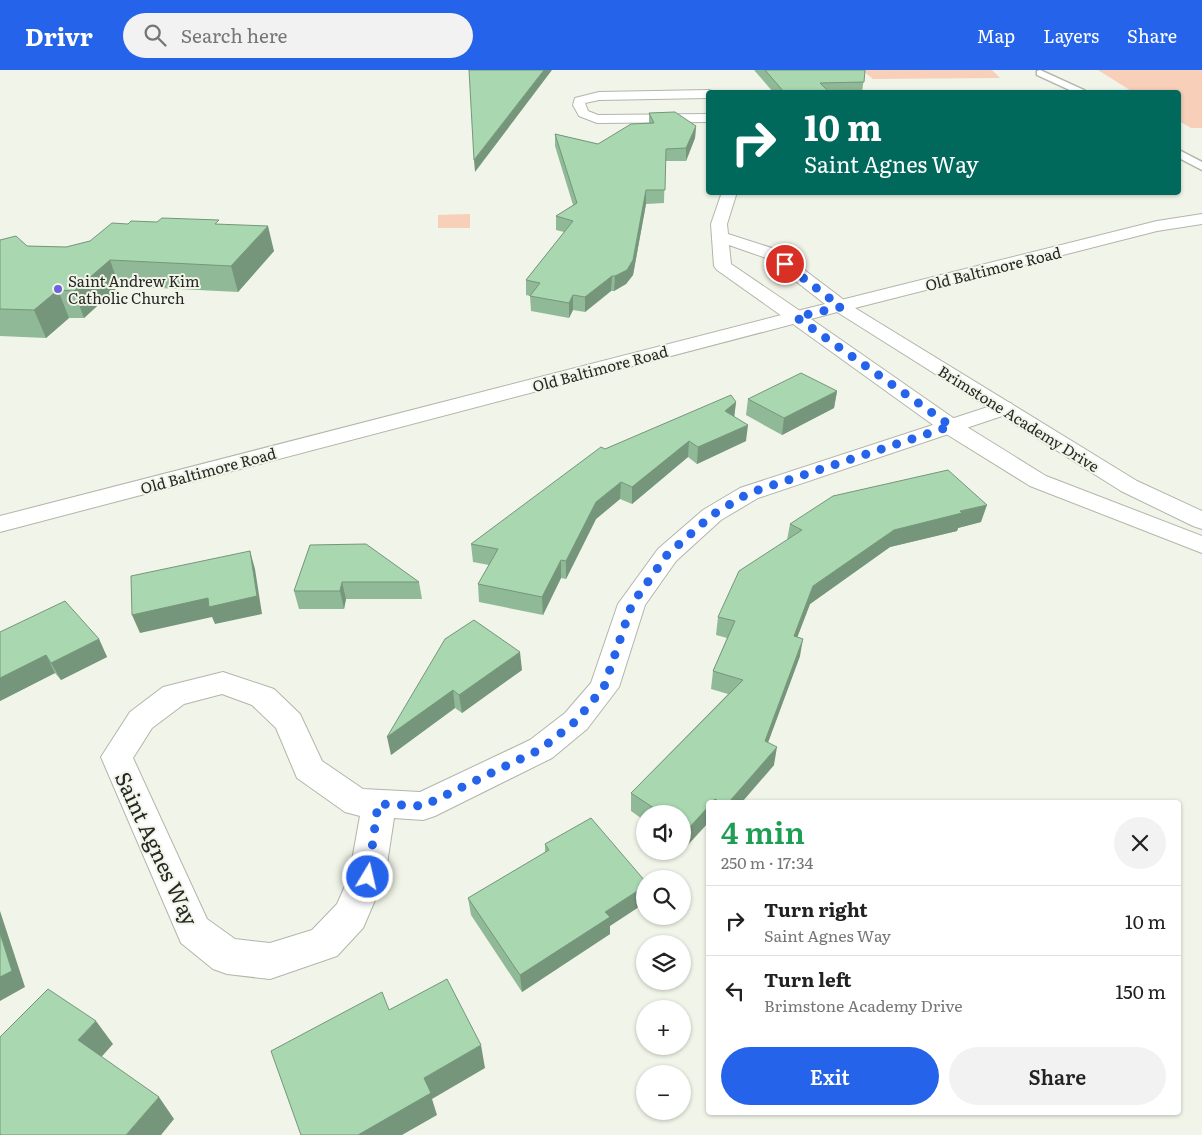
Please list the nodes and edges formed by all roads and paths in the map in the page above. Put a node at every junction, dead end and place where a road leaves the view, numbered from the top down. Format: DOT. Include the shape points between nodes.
graph roads {
  1 [pos="1040,73"];
  2 [pos="1077,90"];
  3 [pos="706,94"];
  4 [pos="706,118"];
  5 [pos="1181,154"];
  6 [pos="1202,167"];
  7 [pos="729,195"];
  8 [pos="1202,219"];
  9 [pos="720,237"];
  10 [pos="841,307"];
  11 [pos="796,317"];
  12 [pos="1003,408"];
  13 [pos="951,426"];
  14 [pos="1202,520"];
  15 [pos="0,524"];
  16 [pos="1202,545"];
  17 [pos="378,804"];
  1 -- 2 [label="lane"];
  3 -- 4 [label="street" via="600,96 579,101 578,108 597,119"];
  5 -- 6 [label="lane"];
  7 -- 9 [label="street" via="719,224"];
  8 -- 10 [label="street, Old Baltimore Road" via="1157,226"];
  9 -- 10 [label="street, Brimstone Academy Drive" via="772,254"];
  9 -- 11 [label="street" via="723,266"];
  10 -- 11 [label="street, Old Baltimore Road"];
  10 -- 12 [label="street, Brimstone Academy Drive"];
  11 -- 13 [label="street"];
  11 -- 15 [label="street, Old Baltimore Road"];
  12 -- 13 [label="street, Saint Agnes Way"];
  12 -- 14 [label="street, Brimstone Academy Drive" via="1129,486"];
  13 -- 16 [label="street" via="1038,481"];
  13 -- 17 [label="street, Saint Agnes Way" via="749,493 712,515 667,555 632,604 604,687 576,721 541,749 423,806"];
  17 -- 17 [label="street, Saint Agnes Way" via="368,877 350,916 324,944 270,961 227,956 194,931 116,758 141,720 174,695 223,683 263,698 289,722 309,769 357,802"];
}
